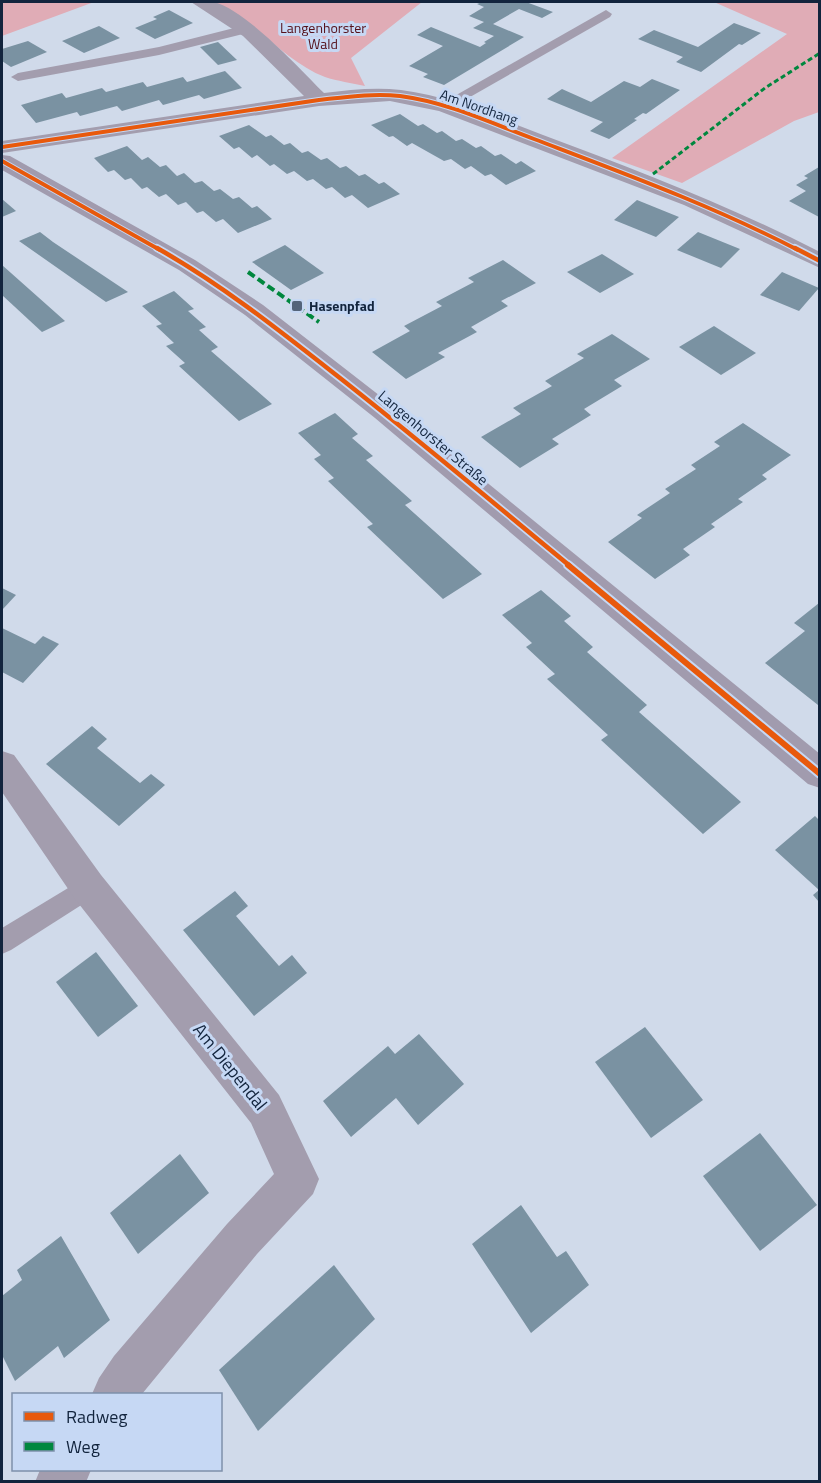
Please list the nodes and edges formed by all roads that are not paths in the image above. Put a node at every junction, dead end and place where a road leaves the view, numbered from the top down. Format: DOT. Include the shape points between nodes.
graph roads {
  1 [pos="200,2"];
  2 [pos="606,14"];
  3 [pos="246,29"];
  4 [pos="18,77"];
  5 [pos="319,100"];
  6 [pos="444,106"];
  7 [pos="2,147"];
  8 [pos="2,161"];
  9 [pos="819,261"];
  10 [pos="2,765"];
  11 [pos="819,774"];
  12 [pos="88,887"];
  13 [pos="2,942"];
  14 [pos="117,1393"];
  1 -- 3 [label="street" via="223,11"];
  2 -- 6 [label="lane"];
  3 -- 4 [label="lane" via="159,51"];
  3 -- 5 [label="street"];
  5 -- 6 [label="street, Am Nordhang" via="400,96"];
  5 -- 7 [label="street, Am Nordhang"];
  6 -- 9 [label="street, Am Nordhang" via="692,199 764,230"];
  8 -- 11 [label="street, Langenhorster Straße" via="187,265 261,315 376,405"];
  10 -- 12 [label="street, Am Diependal"];
  12 -- 13 [label="lane"];
  12 -- 14 [label="street, Am Diependal" via="265,1109 298,1179 242,1239 130,1372"];
}
